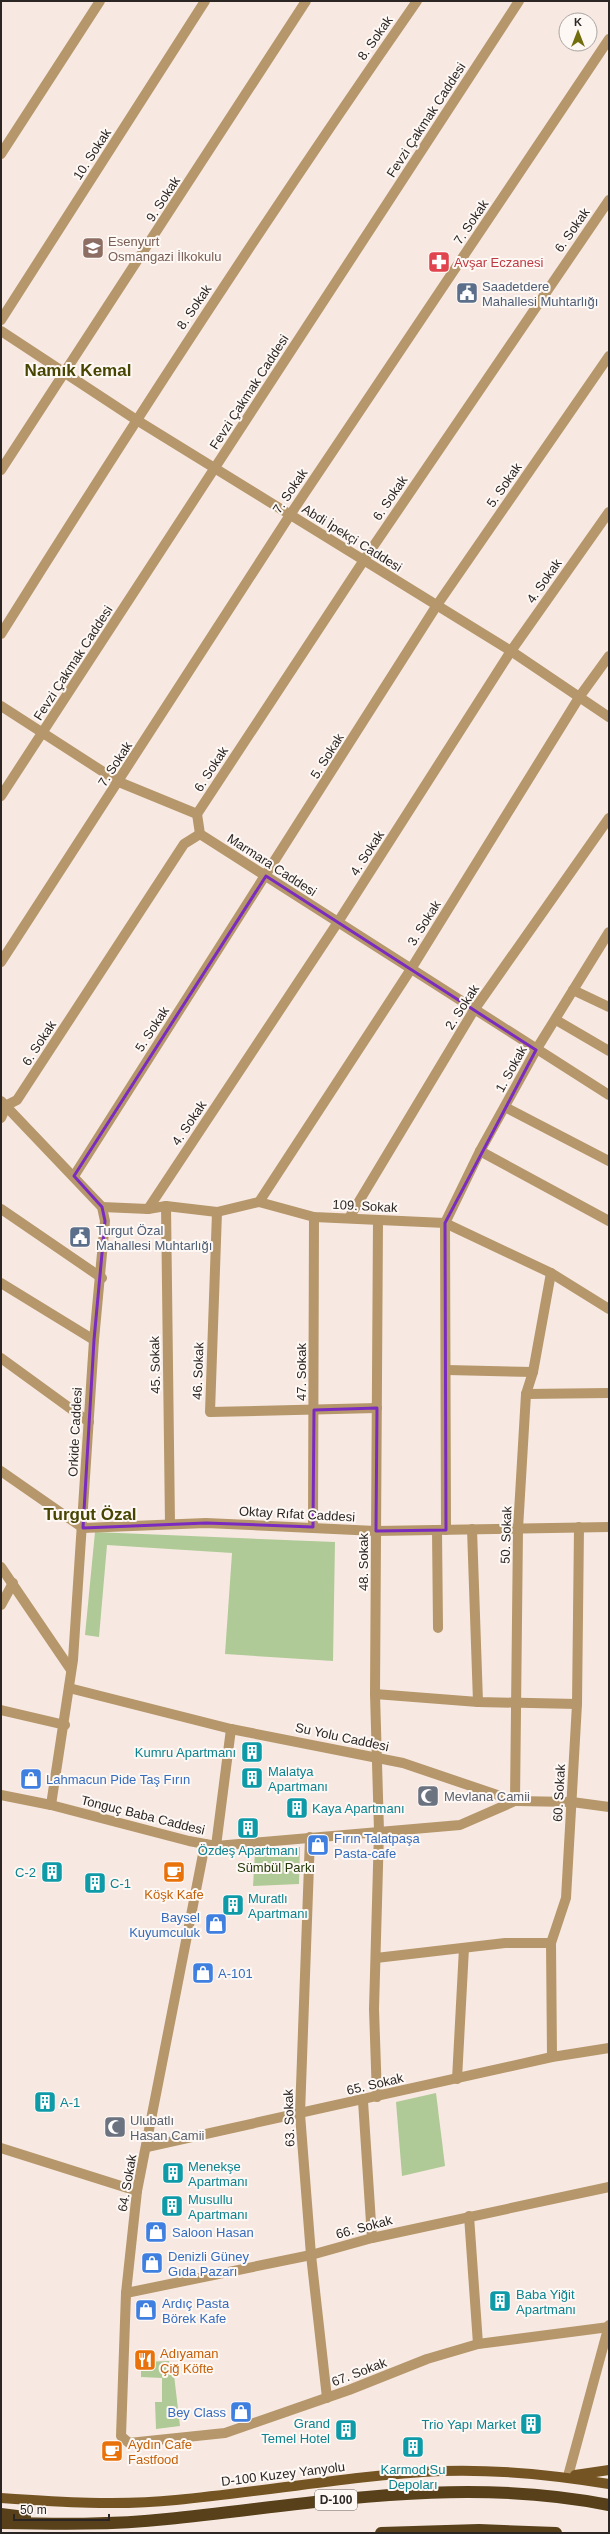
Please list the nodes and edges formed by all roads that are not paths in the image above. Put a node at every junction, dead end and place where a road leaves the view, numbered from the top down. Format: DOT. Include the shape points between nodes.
graph roads {
  1 [pos="100,1"];
  2 [pos="205,1"];
  3 [pos="306,1"];
  4 [pos="417,1"];
  5 [pos="519,1"];
  6 [pos="609,39"];
  7 [pos="1,154"];
  8 [pos="609,200"];
  9 [pos="1,320"];
  10 [pos="1,330"];
  11 [pos="609,356"];
  12 [pos="65,373"];
  13 [pos="135,419"];
  14 [pos="215,469"];
  15 [pos="1,470"];
  16 [pos="609,512"];
  17 [pos="290,515"];
  18 [pos="364,560"];
  19 [pos="437,606"];
  20 [pos="1,634"];
  21 [pos="511,651"];
  22 [pos="609,656"];
  23 [pos="580,696"];
  24 [pos="1,706"];
  25 [pos="609,716"];
  26 [pos="43,733"];
  27 [pos="119,782"];
  28 [pos="1,796"];
  29 [pos="197,814"];
  30 [pos="609,818"];
  31 [pos="200,834"];
  32 [pos="266,876"];
  33 [pos="338,922"];
  34 [pos="608,934"];
  35 [pos="1,962"];
  36 [pos="411,969"];
  37 [pos="573,990"];
  38 [pos="609,1007"];
  39 [pos="474,1010"];
  40 [pos="556,1020"];
  41 [pos="536,1050"];
  42 [pos="609,1051"];
  43 [pos="609,1095"];
  44 [pos="4,1103"];
  45 [pos="505,1107"];
  46 [pos="1,1118"];
  47 [pos="480,1151"];
  48 [pos="609,1161"];
  49 [pos="74,1176"];
  50 [pos="259,1202"];
  51 [pos="166,1206"];
  52 [pos="102,1207"];
  53 [pos="1,1209"];
  54 [pos="148,1209"];
  55 [pos="217,1212"];
  56 [pos="314,1217"];
  57 [pos="349,1218"];
  58 [pos="378,1220"];
  59 [pos="609,1221"];
  60 [pos="445,1223"];
  61 [pos="551,1273"];
  62 [pos="102,1278"];
  63 [pos="1,1283"];
  64 [pos="609,1309"];
  65 [pos="94,1340"];
  66 [pos="1,1358"];
  67 [pos="447,1370"];
  68 [pos="533,1372"];
  69 [pos="609,1393"];
  70 [pos="526,1394"];
  71 [pos="377,1408"];
  72 [pos="314,1410"];
  73 [pos="89,1422"];
  74 [pos="1,1471"];
  75 [pos="170,1524"];
  76 [pos="314,1527"];
  77 [pos="579,1527"];
  78 [pos="609,1527"];
  79 [pos="83,1528"];
  80 [pos="442,1530"];
  81 [pos="472,1530"];
  82 [pos="518,1530"];
  83 [pos="376,1531"];
  84 [pos="1,1567"];
  85 [pos="13,1584"];
  86 [pos="1,1605"];
  87 [pos="438,1628"];
  88 [pos="71,1670"];
  89 [pos="69,1688"];
  90 [pos="375,1694"];
  91 [pos="478,1702"];
  92 [pos="516,1703"];
  93 [pos="577,1704"];
  94 [pos="1,1710"];
  95 [pos="65,1725"];
  96 [pos="231,1729"];
  97 [pos="376,1758"];
  98 [pos="1,1795"];
  99 [pos="515,1800"];
  100 [pos="572,1802"];
  101 [pos="51,1805"];
  102 [pos="609,1807"];
  103 [pos="380,1831"];
  104 [pos="310,1837"];
  105 [pos="211,1845"];
  106 [pos="551,1943"];
  107 [pos="464,1948"];
  108 [pos="376,1958"];
  109 [pos="609,2048"];
  110 [pos="552,2057"];
  111 [pos="457,2079"];
  112 [pos="377,2097"];
  113 [pos="363,2101"];
  114 [pos="300,2114"];
  115 [pos="147,2147"];
  116 [pos="1,2148"];
  117 [pos="609,2187"];
  118 [pos="137,2191"];
  119 [pos="469,2216"];
  120 [pos="372,2238"];
  121 [pos="311,2255"];
  122 [pos="126,2293"];
  123 [pos="608,2326"];
  124 [pos="478,2344"];
  125 [pos="326,2398"];
  126 [pos="121,2436"];
  127 [pos="609,2470"];
  128 [pos="568,2476"];
  129 [pos="609,2484"];
  130 [pos="1,2498"];
  131 [pos="609,2505"];
  132 [pos="1,2514"];
  133 [pos="1,2523"];
  134 [pos="63,2524"];
  135 [pos="381,2533"];
  136 [pos="556,2533"];
  1 -- 7 [label="street"];
  2 -- 9 [label="street, 10. Sokak"];
  3 -- 12 [label="street, 9. Sokak"];
  4 -- 13 [label="street, 8. Sokak" via="334,120"];
  5 -- 14 [label="street, Fevzi Çakmak Caddesi"];
  6 -- 17 [label="street, 7. Sokak"];
  8 -- 18 [label="street, 6. Sokak"];
  10 -- 12 [label="street, Abdi İpekçi Caddesi"];
  11 -- 19 [label="street, 5. Sokak"];
  12 -- 13 [label="street, Abdi İpekçi Caddesi"];
  12 -- 15 [label="street, 9. Sokak"];
  13 -- 14 [label="street, Abdi İpekçi Caddesi"];
  13 -- 20 [label="street, 8. Sokak"];
  14 -- 17 [label="street, Abdi İpekçi Caddesi"];
  14 -- 26 [label="street, Fevzi Çakmak Caddesi"];
  16 -- 21 [label="street, 4. Sokak"];
  17 -- 18 [label="street, Abdi İpekçi Caddesi"];
  17 -- 27 [label="street, 7. Sokak"];
  18 -- 19 [label="street, Abdi İpekçi Caddesi"];
  18 -- 29 [label="street, 6. Sokak"];
  19 -- 21 [label="street, Abdi İpekçi Caddesi"];
  19 -- 32 [label="street, 5. Sokak"];
  21 -- 23 [label="street, Abdi İpekçi Caddesi"];
  21 -- 33 [label="street, 4. Sokak"];
  22 -- 23 [label="street, 3. Sokak"];
  23 -- 25 [label="street, Abdi İpekçi Caddesi"];
  23 -- 36 [label="street, 3. Sokak"];
  24 -- 26 [label="street"];
  26 -- 27 [label="street"];
  26 -- 28 [label="street, Fevzi Çakmak Caddesi"];
  27 -- 29 [label="street"];
  27 -- 35 [label="street, 7. Sokak"];
  29 -- 31 [label="street"];
  30 -- 39 [label="street, 2. Sokak"];
  31 -- 32 [label="street, Marmara Caddesi"];
  31 -- 44 [label="street, 6. Sokak" via="184,844 18,1100"];
  32 -- 33 [label="street, Marmara Caddesi"];
  32 -- 49 [label="street, 5. Sokak"];
  33 -- 36 [label="street, Marmara Caddesi"];
  33 -- 54 [label="street, 4. Sokak"];
  34 -- 37 [label="street, 1. Sokak"];
  36 -- 39 [label="street, Marmara Caddesi"];
  36 -- 50 [label="street, 3. Sokak"];
  37 -- 38 [label="street"];
  37 -- 40 [label="street, 1. Sokak"];
  39 -- 41 [label="street, Marmara Caddesi"];
  39 -- 57 [label="street, 2. Sokak"];
  40 -- 41 [label="street, 1. Sokak"];
  40 -- 42 [label="street"];
  41 -- 43 [label="street, Marmara Caddesi"];
  41 -- 45 [label="street, 1. Sokak"];
  44 -- 46 [label="street"];
  44 -- 49 [label="street"];
  45 -- 47 [label="street, 1. Sokak"];
  45 -- 48 [label="street"];
  47 -- 59 [label="street"];
  47 -- 60 [label="street, 1. Sokak"];
  49 -- 52 [label="street"];
  50 -- 55 [label="street, 109. Sokak"];
  50 -- 56 [label="street, 109. Sokak"];
  51 -- 54 [label="street, 109. Sokak"];
  51 -- 55 [label="street, 109. Sokak"];
  51 -- 75 [label="street, 45. Sokak"];
  52 -- 54 [label="street, 109. Sokak"];
  52 -- 62 [label="street, Orkide Caddesi" via="105,1221"];
  53 -- 62 [label="street"];
  55 -- 72 [label="street, 46. Sokak" via="210,1412"];
  56 -- 57 [label="street, 109. Sokak"];
  56 -- 72 [label="street, 47. Sokak"];
  57 -- 58 [label="street, 109. Sokak"];
  58 -- 60 [label="street, 109. Sokak"];
  58 -- 71 [label="street, 48. Sokak"];
  60 -- 61 [label="street, 109. Sokak"];
  60 -- 67 [label="street"];
  61 -- 64 [label="street, 109. Sokak"];
  61 -- 68 [label="street, 50. Sokak"];
  62 -- 65 [label="street, Orkide Caddesi"];
  63 -- 65 [label="street"];
  65 -- 73 [label="street, Orkide Caddesi"];
  66 -- 73 [label="street"];
  67 -- 68 [label="street"];
  67 -- 80 [label="street"];
  68 -- 70 [label="street, 50. Sokak"];
  69 -- 70 [label="street"];
  70 -- 82 [label="street, 50. Sokak"];
  71 -- 72 [label="street, 46. Sokak"];
  71 -- 83 [label="street, 48. Sokak"];
  72 -- 76 [label="street, 47. Sokak"];
  73 -- 79 [label="street, Orkide Caddesi"];
  74 -- 79 [label="street"];
  75 -- 76 [label="street, Oktay Rıfat Caddesi"];
  75 -- 79 [label="street, Oktay Rıfat Caddesi"];
  76 -- 83 [label="street, Oktay Rıfat Caddesi"];
  77 -- 78 [label="street, Oktay Rıfat Caddesi"];
  77 -- 82 [label="street, Oktay Rıfat Caddesi"];
  77 -- 93 [label="street, 60. Sokak"];
  79 -- 88 [label="street, Orkide Caddesi"];
  80 -- 81 [label="street, Oktay Rıfat Caddesi"];
  80 -- 83 [label="street, Oktay Rıfat Caddesi"];
  80 -- 87 [label="street"];
  81 -- 82 [label="street, Oktay Rıfat Caddesi"];
  81 -- 91 [label="street"];
  82 -- 92 [label="street, 50. Sokak"];
  83 -- 90 [label="street, 48. Sokak"];
  84 -- 85 [label="street"];
  85 -- 86 [label="street"];
  85 -- 88 [label="street"];
  88 -- 89 [label="street, Orkide Caddesi"];
  89 -- 95 [label="street, Orkide Caddesi"];
  89 -- 96 [label="street, Su Yolu Caddesi"];
  90 -- 91 [label="street"];
  90 -- 97 [label="street, 48. Sokak"];
  91 -- 92 [label="street"];
  92 -- 93 [label="street"];
  92 -- 99 [label="street, 50. Sokak"];
  93 -- 100 [label="street, 60. Sokak"];
  94 -- 95 [label="street"];
  95 -- 101 [label="street, Orkide Caddesi"];
  96 -- 97 [label="street, Su Yolu Caddesi"];
  96 -- 105 [label="street, 64. Sokak"];
  97 -- 99 [label="street, Su Yolu Caddesi" via="403,1763"];
  97 -- 103 [label="street, 48. Sokak"];
  98 -- 101 [label="street, Tonguç Baba Caddesi"];
  99 -- 100 [label="street, Su Yolu Caddesi"];
  99 -- 103 [label="street, Tonguç Baba Caddesi" via="460,1825"];
  100 -- 102 [label="street, Su Yolu Caddesi"];
  100 -- 106 [label="street, 60. Sokak" via="566,1898"];
  101 -- 105 [label="street, Tonguç Baba Caddesi"];
  103 -- 104 [label="street, Tonguç Baba Caddesi"];
  103 -- 108 [label="street, 48. Sokak"];
  104 -- 105 [label="street, Tonguç Baba Caddesi"];
  104 -- 114 [label="street, 63. Sokak"];
  105 -- 115 [label="street, 64. Sokak"];
  106 -- 107 [label="street" via="505,1943"];
  106 -- 110 [label="street, 60. Sokak"];
  107 -- 108 [label="street"];
  107 -- 111 [label="street"];
  108 -- 112 [label="street, 48. Sokak"];
  109 -- 110 [label="street, 65. Sokak"];
  110 -- 111 [label="street, 65. Sokak"];
  111 -- 112 [label="street, 65. Sokak"];
  112 -- 113 [label="street, 65. Sokak"];
  113 -- 114 [label="street, 65. Sokak"];
  113 -- 120 [label="street"];
  114 -- 115 [label="street, 65. Sokak"];
  114 -- 121 [label="street, 63. Sokak"];
  115 -- 118 [label="street, 64. Sokak"];
  116 -- 118 [label="street"];
  117 -- 119 [label="street, 66. Sokak"];
  118 -- 122 [label="street, 64. Sokak"];
  119 -- 120 [label="street, 66. Sokak"];
  119 -- 124 [label="street"];
  120 -- 121 [label="street, 66. Sokak"];
  121 -- 122 [label="street, 66. Sokak"];
  121 -- 125 [label="street, 63. Sokak"];
  122 -- 126 [label="street, 64. Sokak"];
  123 -- 124 [label="street, 67. Sokak"];
  123 -- 128 [label="street"];
  124 -- 125 [label="street, 67. Sokak" via="427,2359"];
  125 -- 126 [label="street, 67. Sokak" via="225,2432 129,2443"];
  127 -- 128 [label="main road"];
  128 -- 129 [label="main road"];
  128 -- 130 [label="main road, D-100 Kuzey Yanyolu" via="473,2471 416,2473 133,2503"];
  131 -- 134 [label="highway, D-100" via="489,2492 424,2491 165,2520"];
  132 -- 134 [label="highway"];
  133 -- 134 [label="highway, D-100"];
  135 -- 136 [label="highway" via="479,2530"];
}
